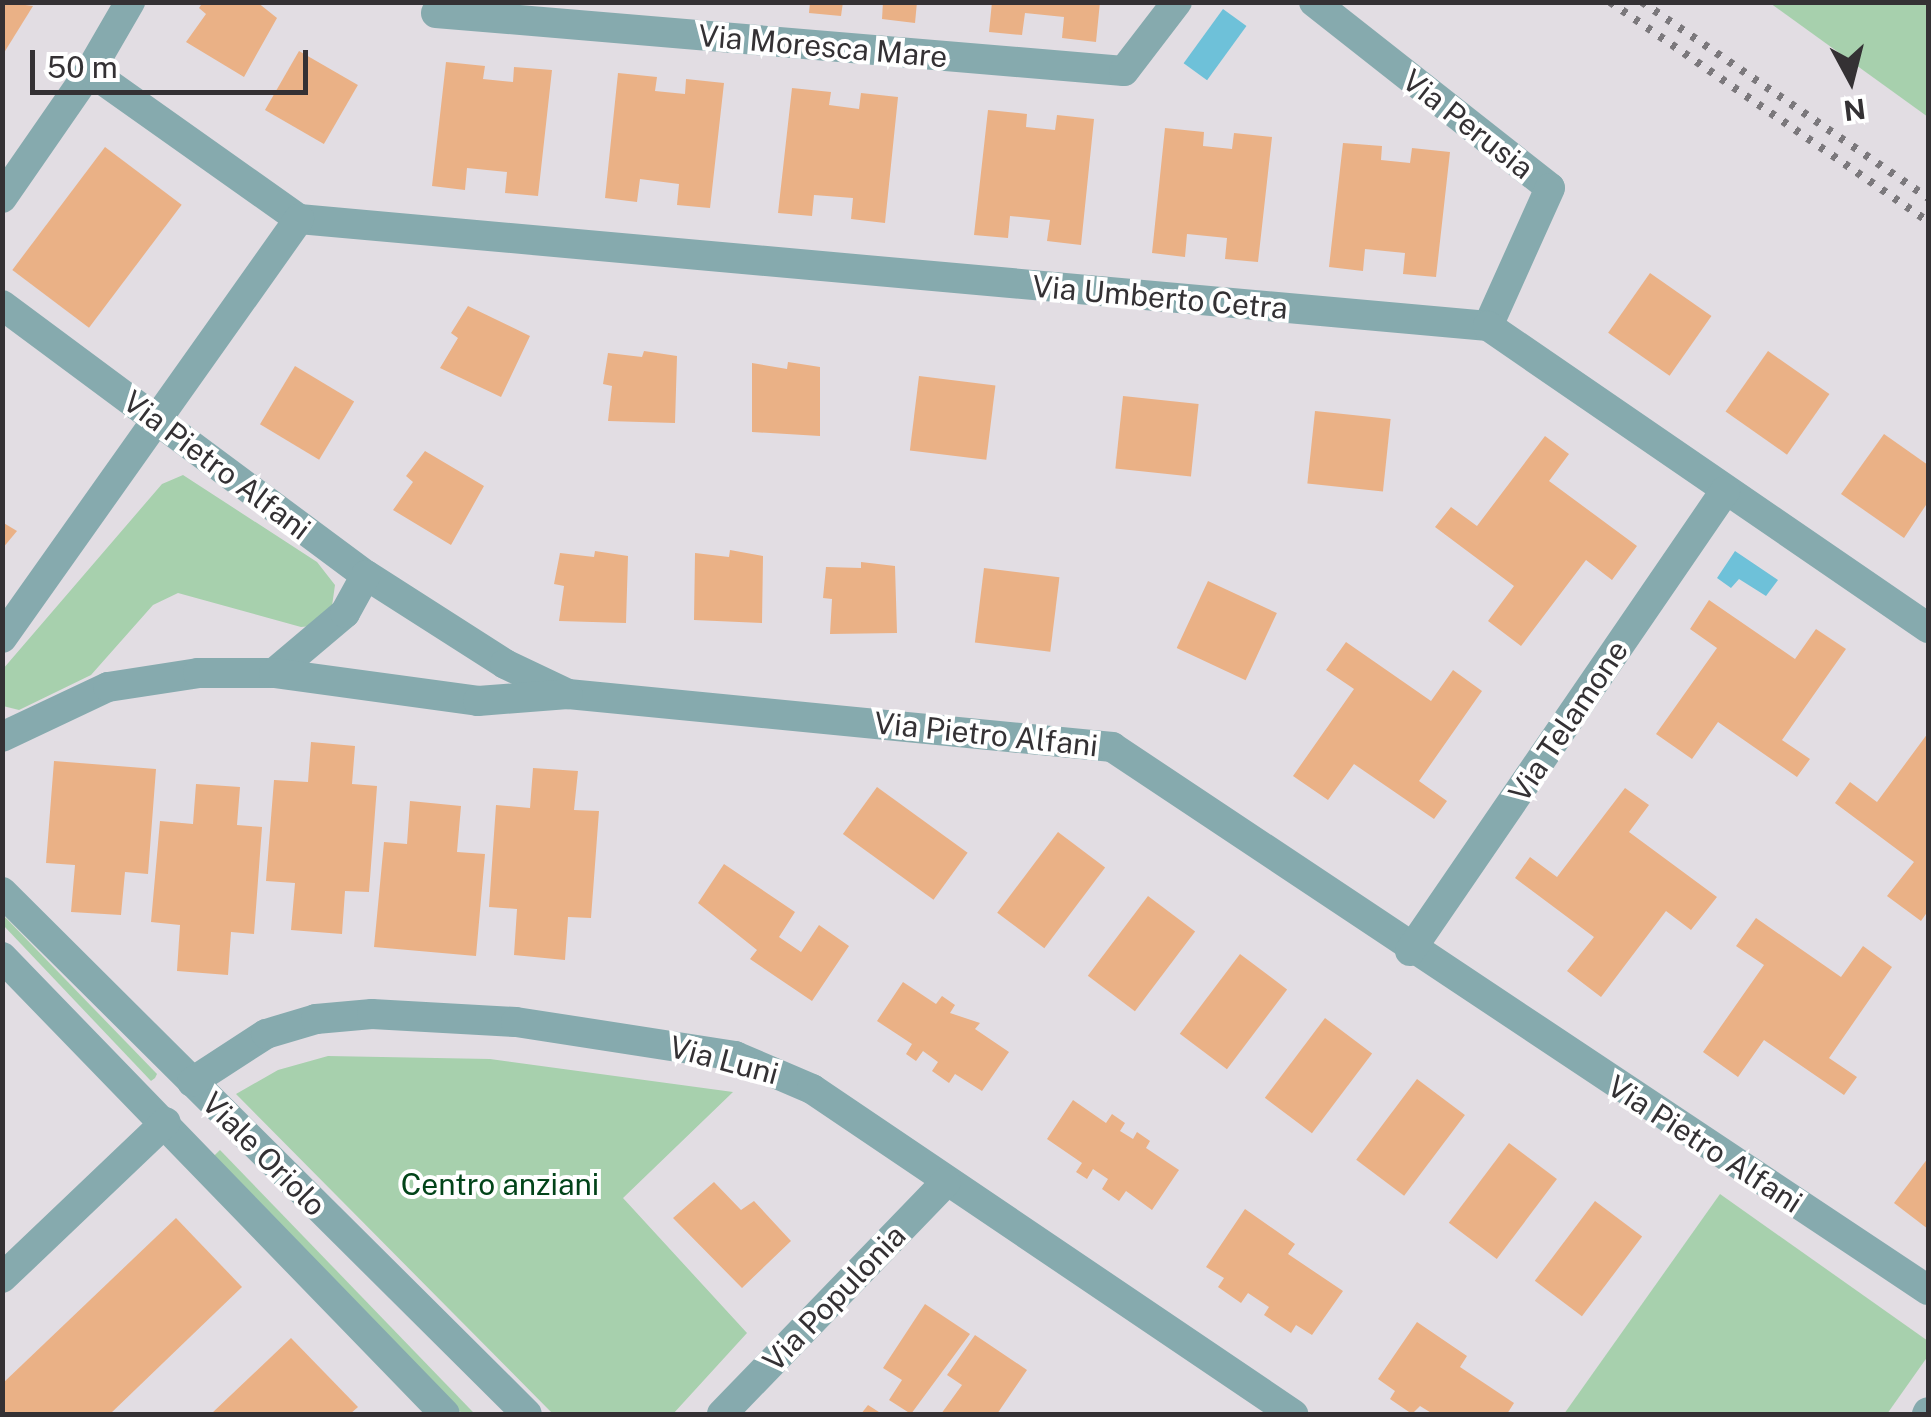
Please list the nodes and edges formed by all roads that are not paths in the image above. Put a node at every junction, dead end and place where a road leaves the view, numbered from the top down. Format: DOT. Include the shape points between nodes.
graph roads {
  1 [pos="130,2"];
  2 [pos="1177,2"];
  3 [pos="1314,2"];
  4 [pos="436,14"];
  5 [pos="90,71"];
  6 [pos="2,198"];
  7 [pos="299,219"];
  8 [pos="2,305"];
  9 [pos="1488,326"];
  10 [pos="160,423"];
  11 [pos="1725,491"];
  12 [pos="366,576"];
  13 [pos="1928,628"];
  14 [pos="2,638"];
  15 [pos="274,673"];
  16 [pos="568,694"];
  17 [pos="2,737"];
  18 [pos="2,892"];
  19 [pos="1410,951"];
  20 [pos="2,957"];
  21 [pos="192,1082"];
  22 [pos="166,1122"];
  23 [pos="946,1182"];
  24 [pos="2,1278"];
  25 [pos="1928,1290"];
  26 [pos="445,1414"];
  27 [pos="527,1414"];
  28 [pos="722,1414"];
  29 [pos="1293,1414"];
  1 -- 5 [label="street"];
  2 -- 4 [label="street, Via Moresca Mare" via="1124,71"];
  3 -- 9 [label="street, Via Perusia" via="1550,188"];
  5 -- 6 [label="street"];
  5 -- 7 [label="street"];
  7 -- 9 [label="street, Via Umberto Cetra"];
  7 -- 10 [label="street"];
  8 -- 10 [label="street, Via Pietro Alfani"];
  9 -- 11 [label="street, Via Umberto Cetra"];
  10 -- 12 [label="street, Via Pietro Alfani"];
  10 -- 14 [label="street"];
  11 -- 13 [label="street, Via Umberto Cetra"];
  11 -- 19 [label="street, Via Telamone"];
  12 -- 15 [label="street" via="345,613"];
  12 -- 16 [label="street, Via Pietro Alfani" via="505,664"];
  15 -- 16 [label="street" via="478,701"];
  15 -- 17 [label="street" via="198,673 122,684"];
  16 -- 19 [label="street, Via Pietro Alfani" via="1112,747"];
  18 -- 21 [label="street, Viale Oriolo"];
  19 -- 25 [label="street, Via Pietro Alfani"];
  20 -- 22 [label="street, Viale Oriolo"];
  21 -- 23 [label="street, Via Luni" via="241,1045 316,1019 434,1015 535,1024 692,1046 775,1070"];
  21 -- 27 [label="street, Viale Oriolo"];
  22 -- 24 [label="street"];
  22 -- 26 [label="street, Viale Oriolo"];
  23 -- 28 [label="street, Via Populonia"];
  23 -- 29 [label="street, Via Luni"];
}
